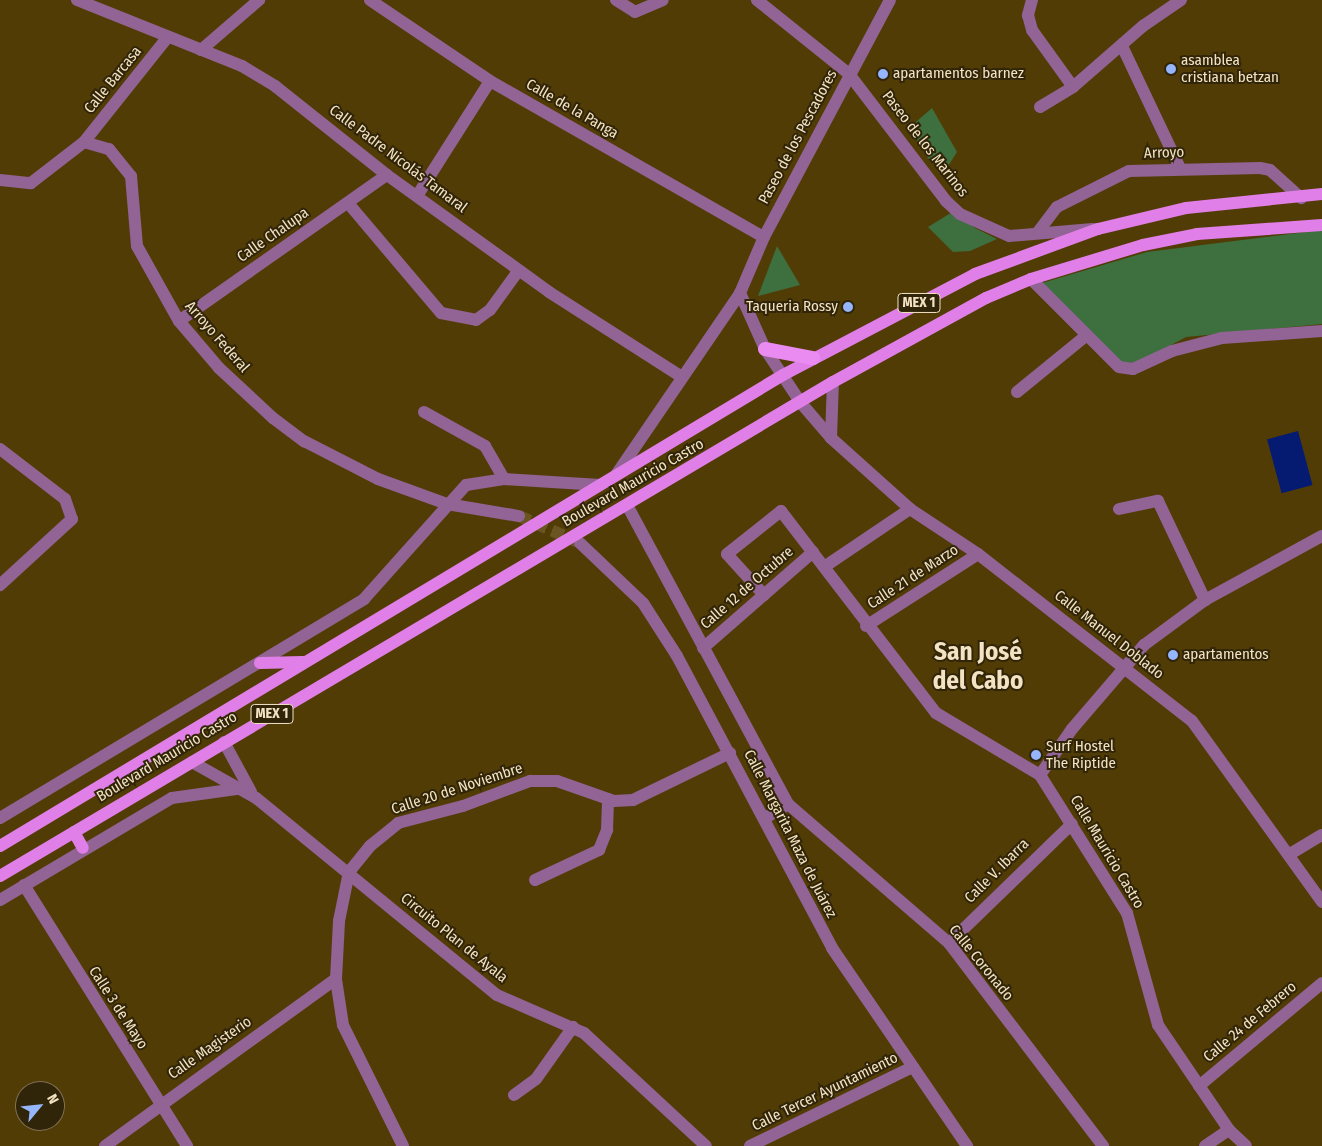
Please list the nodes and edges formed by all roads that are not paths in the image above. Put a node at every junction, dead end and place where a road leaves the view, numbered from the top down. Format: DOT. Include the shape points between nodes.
graph roads {
  1 [pos="78,0"];
  2 [pos="259,0"];
  3 [pos="370,0"];
  4 [pos="616,0"];
  5 [pos="663,0"];
  6 [pos="758,0"];
  7 [pos="890,0"];
  8 [pos="1032,0"];
  9 [pos="1181,0"];
  10 [pos="167,38"];
  11 [pos="1122,46"];
  12 [pos="201,50"];
  13 [pos="849,74"];
  14 [pos="490,81"];
  15 [pos="1073,87"];
  16 [pos="1040,107"];
  17 [pos="84,142"];
  18 [pos="1180,168"];
  19 [pos="387,175"];
  20 [pos="0,180"];
  21 [pos="1322,194"];
  22 [pos="417,196"];
  23 [pos="1300,198"];
  24 [pos="348,203"];
  25 [pos="1322,225"];
  26 [pos="1098,229"];
  27 [pos="1038,232"];
  28 [pos="764,237"];
  29 [pos="519,270"];
  30 [pos="1031,279"];
  31 [pos="740,293"];
  32 [pos="178,321"];
  33 [pos="1322,331"];
  34 [pos="1087,335"];
  35 [pos="765,349"];
  36 [pos="813,358"];
  37 [pos="783,375"];
  38 [pos="682,377"];
  39 [pos="833,382"];
  40 [pos="1017,392"];
  41 [pos="801,403"];
  42 [pos="424,412"];
  43 [pos="831,438"];
  44 [pos="0,449"];
  45 [pos="616,475"];
  46 [pos="504,479"];
  47 [pos="600,485"];
  48 [pos="447,504"];
  49 [pos="627,505"];
  50 [pos="910,508"];
  51 [pos="1119,509"];
  52 [pos="518,516"];
  53 [pos="1322,536"];
  54 [pos="580,543"];
  55 [pos="813,552"];
  56 [pos="978,554"];
  57 [pos="824,568"];
  58 [pos="0,585"];
  59 [pos="764,595"];
  60 [pos="1205,600"];
  61 [pos="866,626"];
  62 [pos="703,648"];
  63 [pos="305,661"];
  64 [pos="260,663"];
  65 [pos="1124,665"];
  66 [pos="224,742"];
  67 [pos="730,753"];
  68 [pos="192,762"];
  69 [pos="1040,774"];
  70 [pos="241,789"];
  71 [pos="256,798"];
  72 [pos="608,799"];
  73 [pos="788,804"];
  74 [pos="0,818"];
  75 [pos="765,818"];
  76 [pos="1072,824"];
  77 [pos="74,832"];
  78 [pos="1322,835"];
  79 [pos="0,846"];
  80 [pos="83,848"];
  81 [pos="1290,854"];
  82 [pos="349,872"];
  83 [pos="0,876"];
  84 [pos="535,880"];
  85 [pos="24,885"];
  86 [pos="0,900"];
  87 [pos="1322,902"];
  88 [pos="948,943"];
  89 [pos="336,979"];
  90 [pos="1322,984"];
  91 [pos="573,1027"];
  92 [pos="913,1067"];
  93 [pos="1199,1086"];
  94 [pos="514,1095"];
  95 [pos="160,1104"];
  96 [pos="1229,1130"];
  97 [pos="105,1146"];
  98 [pos="187,1146"];
  99 [pos="403,1146"];
  100 [pos="706,1146"];
  101 [pos="750,1146"];
  102 [pos="967,1146"];
  103 [pos="1102,1146"];
  104 [pos="1205,1146"];
  105 [pos="1246,1146"];
  1 -- 10 [label="street, Calle Padre Nicolás Tamaral"];
  2 -- 12 [label="street"];
  3 -- 14 [label="street, Calle de la Panga"];
  4 -- 5 [label="street" via="635,12"];
  6 -- 13 [label="street, Paseo de los Marinos"];
  7 -- 13 [label="street, Paseo de los Pescadores"];
  8 -- 15 [label="street" via="1028,15 1032,30"];
  9 -- 11 [label="street"];
  10 -- 12 [label="street, Calle Padre Nicolás Tamaral"];
  10 -- 17 [label="street, Calle Barcasa"];
  11 -- 15 [label="street"];
  11 -- 18 [label="street"];
  12 -- 19 [label="street, Calle Padre Nicolás Tamaral" via="242,66 275,86"];
  13 -- 27 [label="street, Paseo de los Marinos" via="946,201 960,214 1009,236"];
  13 -- 28 [label="street, Paseo de los Pescadores"];
  14 -- 22 [label="street"];
  14 -- 28 [label="street, Calle de la Panga"];
  15 -- 16 [label="street"];
  17 -- 20 [label="street" via="31,183"];
  17 -- 32 [label="street, Arroyo Federal" via="109,149 131,176 137,246"];
  18 -- 23 [label="street, Arroyo" via="1270,170"];
  18 -- 27 [label="street, Arroyo" via="1120,174 1057,206"];
  19 -- 22 [label="street, Calle Padre Nicolás Tamaral"];
  19 -- 24 [label="street, Calle Chalupa"];
  21 -- 23 [label="main road, Boulevard Mauricio Castro / MEX 1"];
  22 -- 29 [label="street, Calle Padre Nicolás Tamaral"];
  23 -- 26 [label="main road, Boulevard Mauricio Castro / MEX 1" via="1186,208"];
  24 -- 29 [label="street" via="441,313 476,320 490,310"];
  24 -- 32 [label="street, Calle Chalupa"];
  25 -- 30 [label="main road, Boulevard Mauricio Castro / MEX 1" via="1197,234"];
  26 -- 27 [label="street, Paseo de los Marinos"];
  26 -- 36 [label="main road, Boulevard Mauricio Castro / MEX 1" via="975,274"];
  28 -- 31 [label="street, Paseo de los Pescadores"];
  29 -- 38 [label="street, Calle Padre Nicolás Tamaral"];
  30 -- 34 [label="street"];
  30 -- 39 [label="main road, Boulevard Mauricio Castro / MEX 1" via="986,298"];
  31 -- 35 [label="street"];
  31 -- 38 [label="street, Paseo de los Pescadores"];
  32 -- 48 [label="street, Arroyo Federal" via="219,368 304,442 378,479"];
  33 -- 34 [label="street" via="1201,342 1133,369 1120,367"];
  34 -- 40 [label="street"];
  35 -- 36 [label="highway"];
  35 -- 37 [label="street"];
  36 -- 37 [label="main road, Boulevard Mauricio Castro / MEX 1"];
  37 -- 41 [label="street"];
  37 -- 45 [label="main road, Boulevard Mauricio Castro / MEX 1"];
  38 -- 45 [label="street, Paseo de los Pescadores"];
  39 -- 41 [label="main road, Boulevard Mauricio Castro / MEX 1"];
  39 -- 43 [label="street"];
  41 -- 43 [label="street, Calle Manuel Doblado"];
  41 -- 49 [label="main road, Boulevard Mauricio Castro / MEX 1"];
  42 -- 46 [label="street" via="485,446"];
  43 -- 50 [label="street, Calle Manuel Doblado"];
  44 -- 58 [label="street" via="65,499 72,519"];
  45 -- 47 [label="main road, Boulevard Mauricio Castro / MEX 1"];
  46 -- 47 [label="street"];
  46 -- 48 [label="street" via="466,485"];
  47 -- 63 [label="main road, Boulevard Mauricio Castro / MEX 1"];
  48 -- 52 [label="street, Arroyo Federal"];
  48 -- 64 [label="street" via="401,562 364,599"];
  49 -- 62 [label="street, Calle Margarita Maza de Juárez"];
  49 -- 66 [label="main road, Boulevard Mauricio Castro / MEX 1"];
  50 -- 56 [label="street, Calle Manuel Doblado"];
  50 -- 57 [label="street"];
  51 -- 60 [label="street" via="1158,501"];
  53 -- 60 [label="street"];
  54 -- 67 [label="street, Calle Margarita Maza de Juárez" via="644,603"];
  55 -- 57 [label="street, Calle Mauricio Castro"];
  55 -- 59 [label="street, Calle 12 de Octubre"];
  55 -- 59 [label="street, Calle Mauricio Castro" via="781,511 728,554"];
  56 -- 61 [label="street, Calle 21 de Marzo"];
  56 -- 65 [label="street, Calle Manuel Doblado"];
  57 -- 61 [label="street, Calle Mauricio Castro"];
  59 -- 62 [label="street, Calle 12 de Octubre"];
  60 -- 65 [label="street"];
  61 -- 69 [label="street, Calle Mauricio Castro" via="936,713"];
  62 -- 73 [label="street, Calle Margarita Maza de Juárez"];
  63 -- 64 [label="main road"];
  63 -- 79 [label="main road, Boulevard Mauricio Castro / MEX 1"];
  64 -- 74 [label="street"];
  65 -- 69 [label="street"];
  65 -- 81 [label="street, Calle Manuel Doblado" via="1201,731"];
  66 -- 68 [label="main road, Boulevard Mauricio Castro / MEX 1"];
  66 -- 71 [label="street, Circuito Plan de Ayala" via="241,779"];
  67 -- 72 [label="street, Calle 20 de Noviembre" via="660,790 633,800"];
  67 -- 75 [label="street, Calle Margarita Maza de Juárez"];
  68 -- 70 [label="street, Circuito Plan de Ayala"];
  68 -- 77 [label="main road, Boulevard Mauricio Castro / MEX 1"];
  69 -- 76 [label="street, Calle Mauricio Castro"];
  70 -- 71 [label="street, Circuito Plan de Ayala"];
  70 -- 80 [label="street" via="197,791 172,798"];
  71 -- 82 [label="street, Circuito Plan de Ayala"];
  72 -- 82 [label="street, Calle 20 de Noviembre" via="557,781 530,781 463,806 398,823 384,831"];
  72 -- 84 [label="street" via="607,830 599,850"];
  73 -- 75 [label="street"];
  73 -- 88 [label="street, Calle Coronado"];
  75 -- 92 [label="street, Calle Margarita Maza de Juárez" via="832,948"];
  76 -- 88 [label="street, Calle V. Ibarra"];
  76 -- 93 [label="street, Calle Mauricio Castro" via="1127,913 1152,1013"];
  77 -- 80 [label="main road"];
  77 -- 83 [label="main road, Boulevard Mauricio Castro / MEX 1"];
  78 -- 81 [label="street"];
  80 -- 85 [label="street"];
  81 -- 87 [label="street, Calle Manuel Doblado"];
  82 -- 89 [label="street" via="339,921"];
  82 -- 91 [label="street, Circuito Plan de Ayala" via="497,995"];
  85 -- 86 [label="street"];
  85 -- 95 [label="street, Calle 3 de Mayo"];
  88 -- 103 [label="street, Calle Coronado"];
  89 -- 95 [label="street, Calle Magisterio"];
  89 -- 99 [label="street" via="343,1025"];
  90 -- 93 [label="street, Calle 24 de Febrero"];
  91 -- 94 [label="street" via="536,1079"];
  91 -- 100 [label="street, Circuito Plan de Ayala"];
  92 -- 101 [label="street, Calle Tercer Ayuntamiento"];
  92 -- 102 [label="street, Calle Margarita Maza de Juárez"];
  93 -- 96 [label="street, Calle Mauricio Castro"];
  95 -- 97 [label="street, Calle Magisterio"];
  95 -- 98 [label="street, Calle 3 de Mayo"];
  96 -- 104 [label="street"];
  96 -- 105 [label="street, Calle Mauricio Castro"];
}
